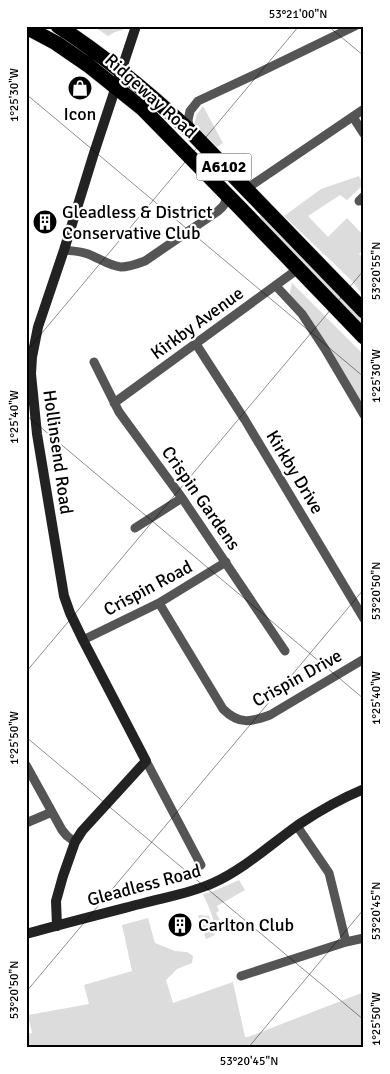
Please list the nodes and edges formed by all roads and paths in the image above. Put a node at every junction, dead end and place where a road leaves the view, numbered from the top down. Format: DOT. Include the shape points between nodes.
graph roads {
  1 [pos="58,26"];
  2 [pos="136,26"];
  3 [pos="355,26"];
  4 [pos="26,27"];
  5 [pos="121,71"];
  6 [pos="116,87"];
  7 [pos="364,109"];
  8 [pos="353,117"];
  9 [pos="190,131"];
  10 [pos="364,134"];
  11 [pos="246,189"];
  12 [pos="225,193"];
  13 [pos="64,250"];
  14 [pos="298,269"];
  15 [pos="276,286"];
  16 [pos="364,311"];
  17 [pos="364,337"];
  18 [pos="196,344"];
  19 [pos="29,356"];
  20 [pos="94,362"];
  21 [pos="114,403"];
  22 [pos="364,414"];
  23 [pos="182,498"];
  24 [pos="135,528"];
  25 [pos="226,562"];
  26 [pos="159,604"];
  27 [pos="364,619"];
  28 [pos="83,640"];
  29 [pos="285,651"];
  30 [pos="364,659"];
  31 [pos="146,761"];
  32 [pos="26,764"];
  33 [pos="364,788"];
  34 [pos="52,812"];
  35 [pos="26,823"];
  36 [pos="297,826"];
  37 [pos="75,842"];
  38 [pos="201,865"];
  39 [pos="57,926"];
  40 [pos="26,934"];
  41 [pos="364,938"];
  42 [pos="346,942"];
  43 [pos="241,976"];
  1 -- 5 [label="highway, Ridgeway Road / A6102"];
  2 -- 5 [label="main road, Hollinsend Road"];
  3 -- 9 [label="street" via="198,101 190,112"];
  4 -- 6 [label="highway, Ridgeway Road / A6102" via="80,59"];
  5 -- 6 [label="main road, Hollinsend Road"];
  5 -- 9 [label="highway, Ridgeway Road / A6102"];
  6 -- 12 [label="highway, Ridgeway Road / A6102"];
  6 -- 13 [label="main road, Hollinsend Road"];
  7 -- 8 [label="street"];
  8 -- 10 [label="street"];
  8 -- 11 [label="street"];
  9 -- 11 [label="highway, Ridgeway Road / A6102"];
  11 -- 16 [label="highway, Ridgeway Road / A6102"];
  12 -- 13 [label="street" via="224,205 209,217 133,266 114,266 87,254"];
  12 -- 14 [label="highway, Ridgeway Road / A6102"];
  13 -- 19 [label="main road, Hollinsend Road"];
  14 -- 15 [label="street, Kirkby Avenue"];
  14 -- 17 [label="highway, Ridgeway Road / A6102"];
  15 -- 18 [label="street, Kirkby Avenue"];
  15 -- 22 [label="street" via="302,314"];
  18 -- 21 [label="street, Kirkby Avenue"];
  18 -- 27 [label="street, Kirkby Drive"];
  19 -- 28 [label="main road, Hollinsend Road" via="37,434 64,596"];
  20 -- 21 [label="street, Crispin Gardens"];
  21 -- 23 [label="street, Crispin Gardens"];
  23 -- 24 [label="street"];
  23 -- 25 [label="street, Crispin Gardens"];
  25 -- 26 [label="street, Crispin Road"];
  25 -- 29 [label="street, Crispin Gardens"];
  26 -- 28 [label="street, Crispin Road"];
  26 -- 30 [label="street, Crispin Drive" via="223,709 238,720 257,720 270,715"];
  28 -- 31 [label="main road, Hollinsend Road"];
  31 -- 37 [label="main road"];
  31 -- 38 [label="street, Hollinsend Road"];
  32 -- 34 [label="street"];
  33 -- 36 [label="main road, Gleadless Road"];
  34 -- 35 [label="street"];
  34 -- 37 [label="street" via="62,830"];
  36 -- 39 [label="main road, Gleadless Road" via="213,883"];
  36 -- 42 [label="street" via="329,873"];
  37 -- 39 [label="main road" via="56,901"];
  39 -- 40 [label="main road, Gleadless Road"];
  41 -- 42 [label="street"];
  42 -- 43 [label="street"];
}
